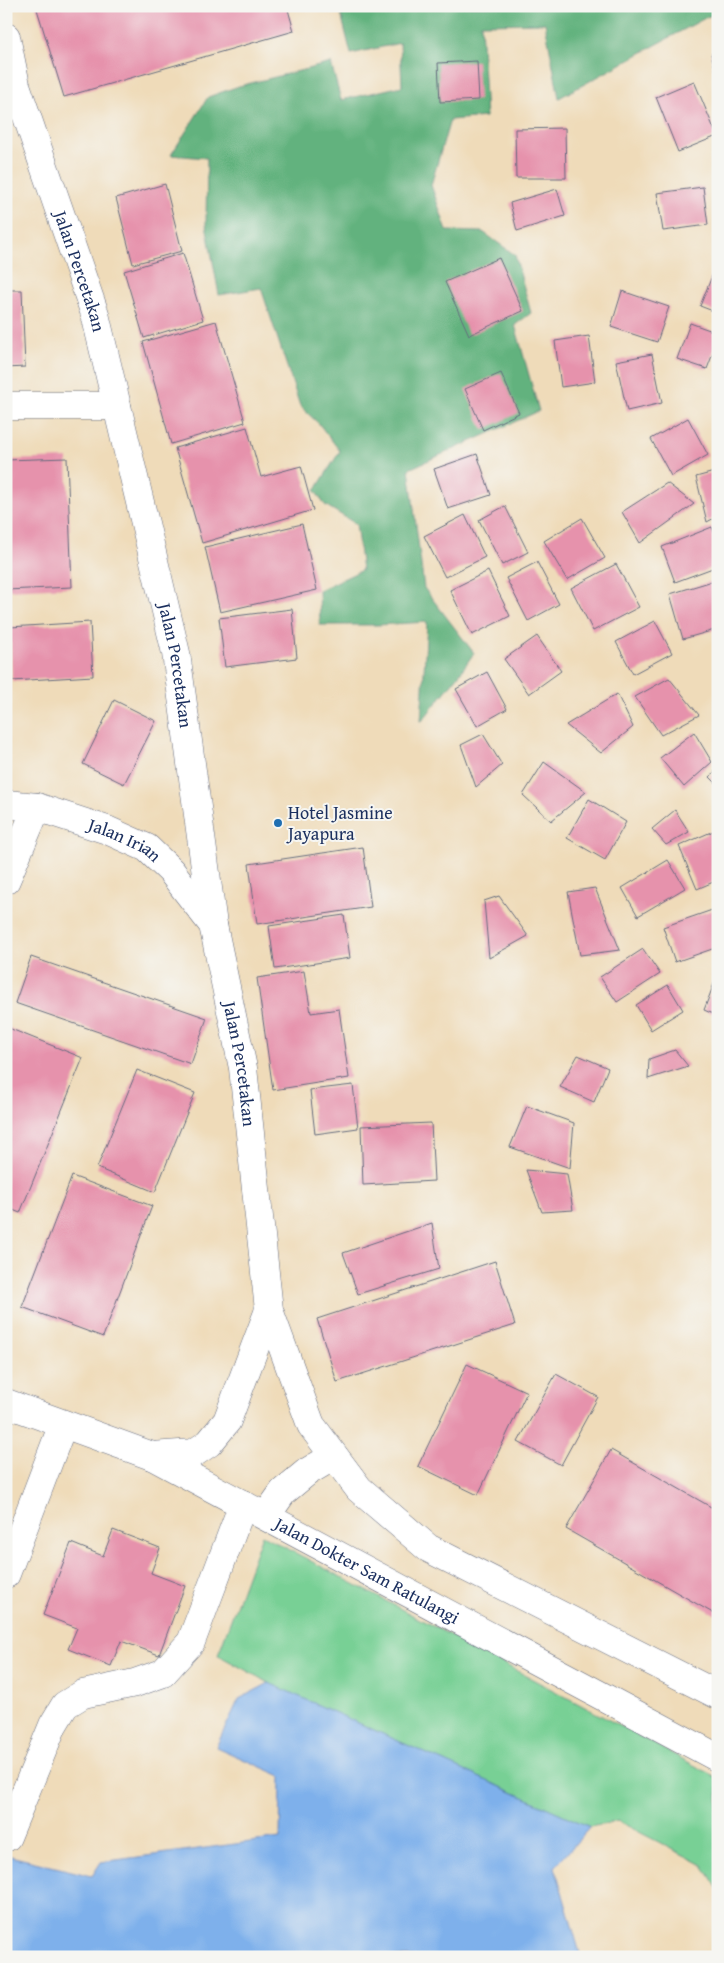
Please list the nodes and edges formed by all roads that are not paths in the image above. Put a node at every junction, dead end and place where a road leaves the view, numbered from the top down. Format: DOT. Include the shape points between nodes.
graph roads {
  1 [pos="6,37"];
  2 [pos="11,85"];
  3 [pos="6,406"];
  4 [pos="117,406"];
  5 [pos="6,804"];
  6 [pos="37,807"];
  7 [pos="6,880"];
  8 [pos="213,925"];
  9 [pos="268,1310"];
  10 [pos="6,1403"];
  11 [pos="63,1424"];
  12 [pos="152,1456"];
  13 [pos="334,1456"];
  14 [pos="255,1510"];
  15 [pos="6,1574"];
  16 [pos="718,1695"];
  17 [pos="718,1758"];
  18 [pos="7,1837"];
  1 -- 2 [label="main road, Jalan Percetakan"];
  2 -- 4 [label="main road, Jalan Percetakan" via="94,314"];
  3 -- 4 [label="main road"];
  4 -- 8 [label="main road, Jalan Percetakan" via="176,653"];
  5 -- 6 [label="main road, Jalan Irian"];
  6 -- 7 [label="main road"];
  6 -- 8 [label="main road, Jalan Irian" via="107,830 147,848 172,871"];
  8 -- 9 [label="main road, Jalan Percetakan" via="243,1068"];
  9 -- 12 [label="main road" via="227,1421 209,1443 194,1453"];
  9 -- 13 [label="main road" via="311,1425"];
  10 -- 11 [label="main road, Jalan Dokter Sam Ratulangi"];
  11 -- 12 [label="main road, Jalan Dokter Sam Ratulangi"];
  11 -- 15 [label="main road"];
  12 -- 14 [label="main road, Jalan Dokter Sam Ratulangi"];
  13 -- 14 [label="main road"];
  13 -- 16 [label="main road" via="359,1489 428,1548"];
  14 -- 17 [label="main road, Jalan Dokter Sam Ratulangi"];
  14 -- 18 [label="main road" via="191,1642 163,1673 135,1683 83,1694 65,1705 53,1725"];
}
